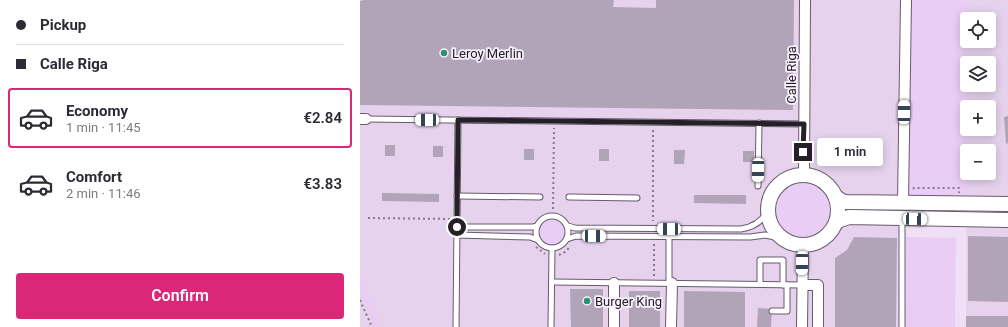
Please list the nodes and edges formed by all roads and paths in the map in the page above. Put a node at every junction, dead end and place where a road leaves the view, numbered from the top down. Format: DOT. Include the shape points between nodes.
graph roads {
  1 [pos="805,0"];
  2 [pos="906,0"];
  3 [pos="363,119"];
  4 [pos="458,120"];
  5 [pos="554,121"];
  6 [pos="653,122"];
  7 [pos="759,123"];
  8 [pos="804,124"];
  9 [pos="804,174"];
  10 [pos="758,186"];
  11 [pos="959,188"];
  12 [pos="457,196"];
  13 [pos="540,197"];
  14 [pos="569,197"];
  15 [pos="836,197"];
  16 [pos="907,197"];
  17 [pos="637,198"];
  18 [pos="1008,204"];
  19 [pos="553,209"];
  20 [pos="768,210"];
  21 [pos="368,218"];
  22 [pos="453,218"];
  23 [pos="902,218"];
  24 [pos="1008,220"];
  25 [pos="837,221"];
  26 [pos="653,223"];
  27 [pos="538,226"];
  28 [pos="568,226"];
  29 [pos="457,227"];
  30 [pos="457,235"];
  31 [pos="669,236"];
  32 [pos="567,239"];
  33 [pos="785,239"];
  34 [pos="538,240"];
  35 [pos="573,243"];
  36 [pos="654,243"];
  37 [pos="803,245"];
  38 [pos="552,248"];
  39 [pos="557,255"];
  40 [pos="552,282"];
  41 [pos="614,283"];
  42 [pos="654,283"];
  43 [pos="670,283"];
  44 [pos="760,284"];
  45 [pos="785,285"];
  46 [pos="802,285"];
  47 [pos="360,300"];
  48 [pos="772,311"];
  49 [pos="372,327"];
  50 [pos="456,327"];
  51 [pos="551,327"];
  52 [pos="614,327"];
  53 [pos="671,327"];
  54 [pos="802,327"];
  55 [pos="818,327"];
  56 [pos="902,327"];
  1 -- 8 [label="street, Calle Riga"];
  2 -- 16 [label="street"];
  3 -- 4 [label="lane"];
  4 -- 5 [label="lane"];
  4 -- 12 [label="lane"];
  5 -- 6 [label="lane"];
  5 -- 19 [label="path"];
  6 -- 7 [label="lane"];
  6 -- 26 [label="path"];
  7 -- 8 [label="lane"];
  7 -- 10 [label="lane"];
  8 -- 9 [label="street, Calle Riga"];
  9 -- 15 [label="street" via="821,179"];
  9 -- 20 [label="street" via="791,176 780,183 772,193"];
  11 -- 16 [label="path" via="914,188"];
  12 -- 13 [label="lane"];
  12 -- 29 [label="lane"];
  14 -- 17 [label="lane"];
  15 -- 16 [label="street" via="846,202"];
  15 -- 25 [label="street"];
  16 -- 18 [label="street"];
  20 -- 28 [label="lane" via="759,223 741,230"];
  20 -- 33 [label="street" via="775,230"];
  21 -- 22 [label="path"];
  23 -- 24 [label="street"];
  23 -- 25 [label="street" via="849,217"];
  23 -- 56 [label="lane"];
  25 -- 37 [label="street" via="825,238"];
  27 -- 28 [label="lane" via="544,218 552,216 562,219"];
  27 -- 29 [label="lane"];
  27 -- 34 [label="lane"];
  28 -- 32 [label="lane"];
  29 -- 30 [label="lane"];
  30 -- 34 [label="lane" via="530,237"];
  30 -- 50 [label="lane"];
  31 -- 32 [label="lane" via="576,236"];
  31 -- 33 [label="lane" via="761,235"];
  31 -- 43 [label="lane"];
  32 -- 38 [label="lane" via="561,246"];
  33 -- 37 [label="street"];
  34 -- 38 [label="lane"];
  35 -- 39 [label="path" via="565,252"];
  36 -- 42 [label="path"];
  37 -- 46 [label="street"];
  38 -- 40 [label="lane"];
  40 -- 41 [label="lane"];
  40 -- 51 [label="lane"];
  41 -- 42 [label="lane"];
  41 -- 52 [label="street"];
  42 -- 43 [label="lane"];
  43 -- 44 [label="lane"];
  43 -- 53 [label="street"];
  44 -- 45 [label="lane"];
  44 -- 45 [label="lane" via="760,260 783,260"];
  45 -- 46 [label="lane"];
  45 -- 48 [label="lane" via="787,311"];
  46 -- 54 [label="street"];
  46 -- 55 [label="street" via="818,285"];
  47 -- 49 [label="path"];
}
